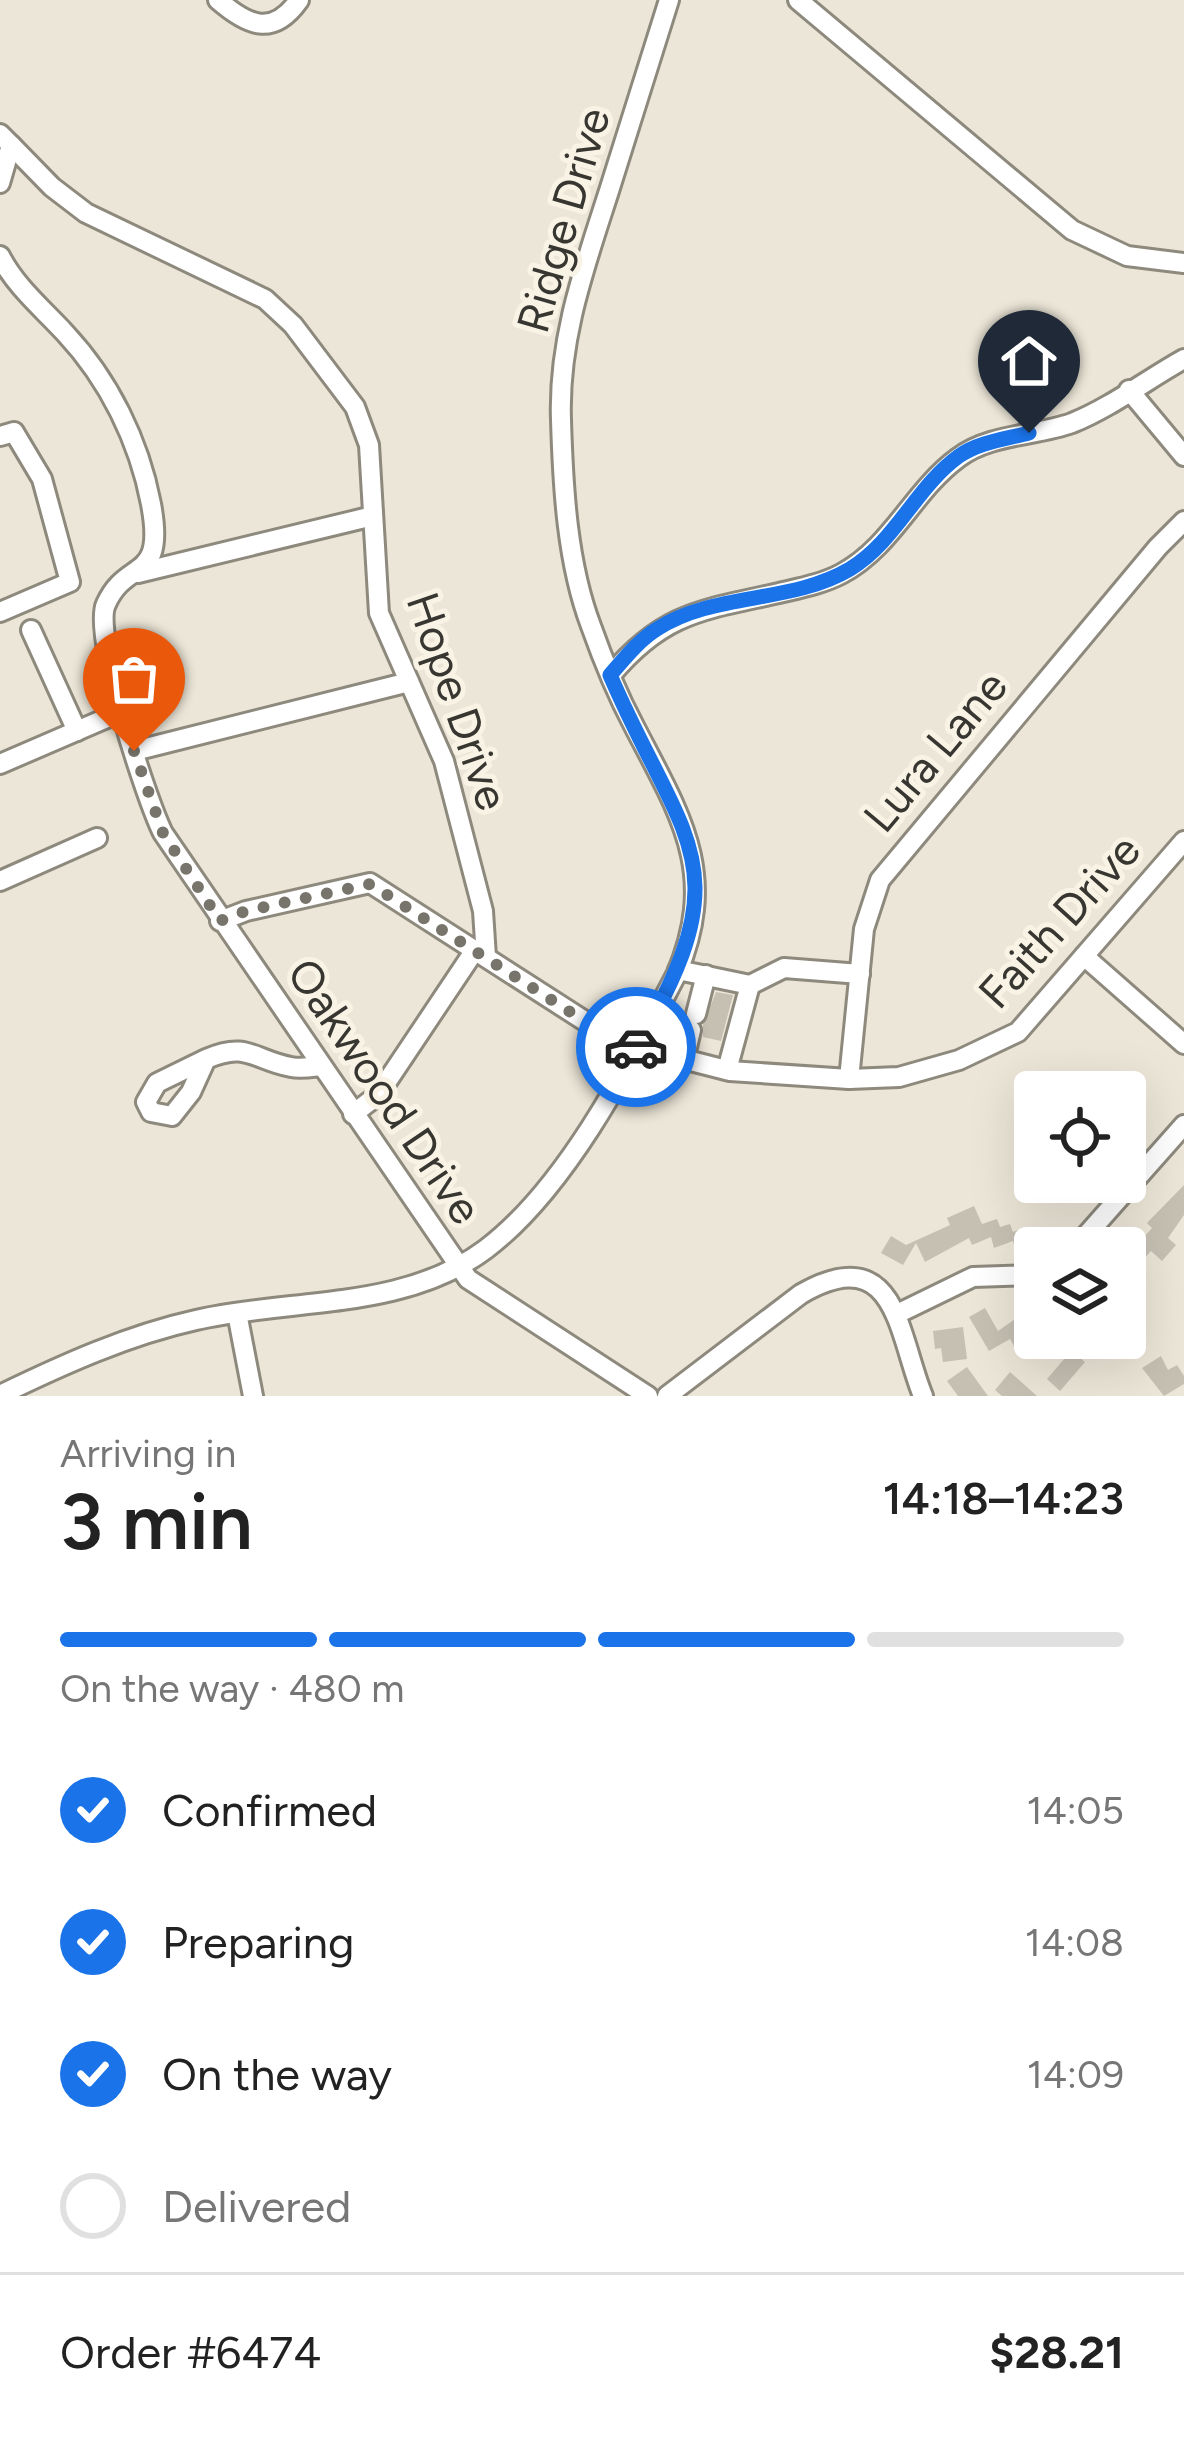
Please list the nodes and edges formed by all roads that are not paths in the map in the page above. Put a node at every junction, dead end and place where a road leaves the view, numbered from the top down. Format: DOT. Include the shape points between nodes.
graph roads {
  1 [pos="218,0"];
  2 [pos="299,0"];
  3 [pos="669,0"];
  4 [pos="798,0"];
  5 [pos="6,140"];
  6 [pos="0,183"];
  7 [pos="0,256"];
  8 [pos="1184,263"];
  9 [pos="1184,359"];
  10 [pos="1130,390"];
  11 [pos="0,436"];
  12 [pos="1184,456"];
  13 [pos="373,516"];
  14 [pos="1184,521"];
  15 [pos="137,574"];
  16 [pos="0,612"];
  17 [pos="32,630"];
  18 [pos="610,675"];
  19 [pos="409,682"];
  20 [pos="123,711"];
  21 [pos="76,731"];
  22 [pos="134,751"];
  23 [pos="1,759"];
  24 [pos="97,838"];
  25 [pos="1184,841"];
  26 [pos="0,881"];
  27 [pos="220,921"];
  28 [pos="480,954"];
  29 [pos="1084,956"];
  30 [pos="678,970"];
  31 [pos="860,974"];
  32 [pos="706,975"];
  33 [pos="750,985"];
  34 [pos="1184,1044"];
  35 [pos="634,1050"];
  36 [pos="206,1060"];
  37 [pos="684,1060"];
  38 [pos="322,1066"];
  39 [pos="728,1070"];
  40 [pos="849,1079"];
  41 [pos="353,1114"];
  42 [pos="1184,1125"];
  43 [pos="1094,1227"];
  44 [pos="457,1266"];
  45 [pos="1014,1276"];
  46 [pos="237,1313"];
  47 [pos="897,1313"];
  48 [pos="0,1395"];
  49 [pos="253,1396"];
  50 [pos="647,1396"];
  51 [pos="667,1396"];
  52 [pos="923,1396"];
  1 -- 2 [label="street" via="272,24"];
  3 -- 18 [label="street, Ridge Drive" via="574,299 560,378 578,587"];
  4 -- 8 [label="street" via="1072,230 1127,256"];
  5 -- 6 [label="street"];
  5 -- 13 [label="street, Hope Drive" via="86,213 278,309 363,422"];
  7 -- 15 [label="street, Oakwood Drive" via="92,365 127,427 155,536"];
  9 -- 10 [label="street"];
  10 -- 12 [label="street"];
  10 -- 18 [label="street" via="1072,423 961,455 859,563 816,584 681,616 652,632"];
  11 -- 16 [label="street" via="14,432 42,479 70,582"];
  13 -- 15 [label="street"];
  13 -- 19 [label="street, Hope Drive" via="380,613"];
  14 -- 31 [label="street, Lura Lane" via="893,860 869,906"];
  15 -- 20 [label="street, Oakwood Drive" via="104,607 102,633"];
  17 -- 21 [label="street"];
  18 -- 30 [label="street, Ridge Drive" via="692,850 696,904"];
  19 -- 22 [label="street"];
  19 -- 28 [label="street, Hope Drive" via="444,761 483,911"];
  20 -- 21 [label="street"];
  20 -- 22 [label="street, Oakwood Drive"];
  21 -- 23 [label="street"];
  22 -- 27 [label="street, Oakwood Drive" via="163,833"];
  24 -- 26 [label="street"];
  25 -- 29 [label="street, Faith Drive"];
  27 -- 28 [label="street, Faith Drive" via="370,884"];
  27 -- 38 [label="street, Oakwood Drive"];
  28 -- 35 [label="street, Faith Drive"];
  28 -- 41 [label="street" via="378,1095"];
  29 -- 34 [label="street"];
  29 -- 40 [label="street, Faith Drive" via="1005,1041 915,1074"];
  30 -- 32 [label="street"];
  30 -- 35 [label="street, Ridge Drive"];
  31 -- 33 [label="street" via="784,968"];
  31 -- 40 [label="street, Lura Lane"];
  32 -- 33 [label="street"];
  32 -- 37 [label="street"];
  33 -- 39 [label="street"];
  35 -- 37 [label="street, Faith Drive"];
  35 -- 44 [label="street, Ridge Drive" via="538,1199"];
  36 -- 38 [label="street" via="230,1049 290,1067"];
  37 -- 39 [label="street, Faith Drive"];
  38 -- 41 [label="street, Oakwood Drive"];
  39 -- 40 [label="street, Faith Drive"];
  41 -- 44 [label="street, Oakwood Drive"];
  42 -- 43 [label="street"];
  44 -- 46 [label="street, Ridge Drive" via="379,1294"];
  44 -- 50 [label="street, Oakwood Drive"];
  45 -- 47 [label="street" via="973,1277"];
  46 -- 48 [label="street, Ridge Drive" via="129,1339"];
  46 -- 49 [label="street"];
  47 -- 51 [label="street" via="868,1284 824,1280"];
  47 -- 52 [label="street"];
}
